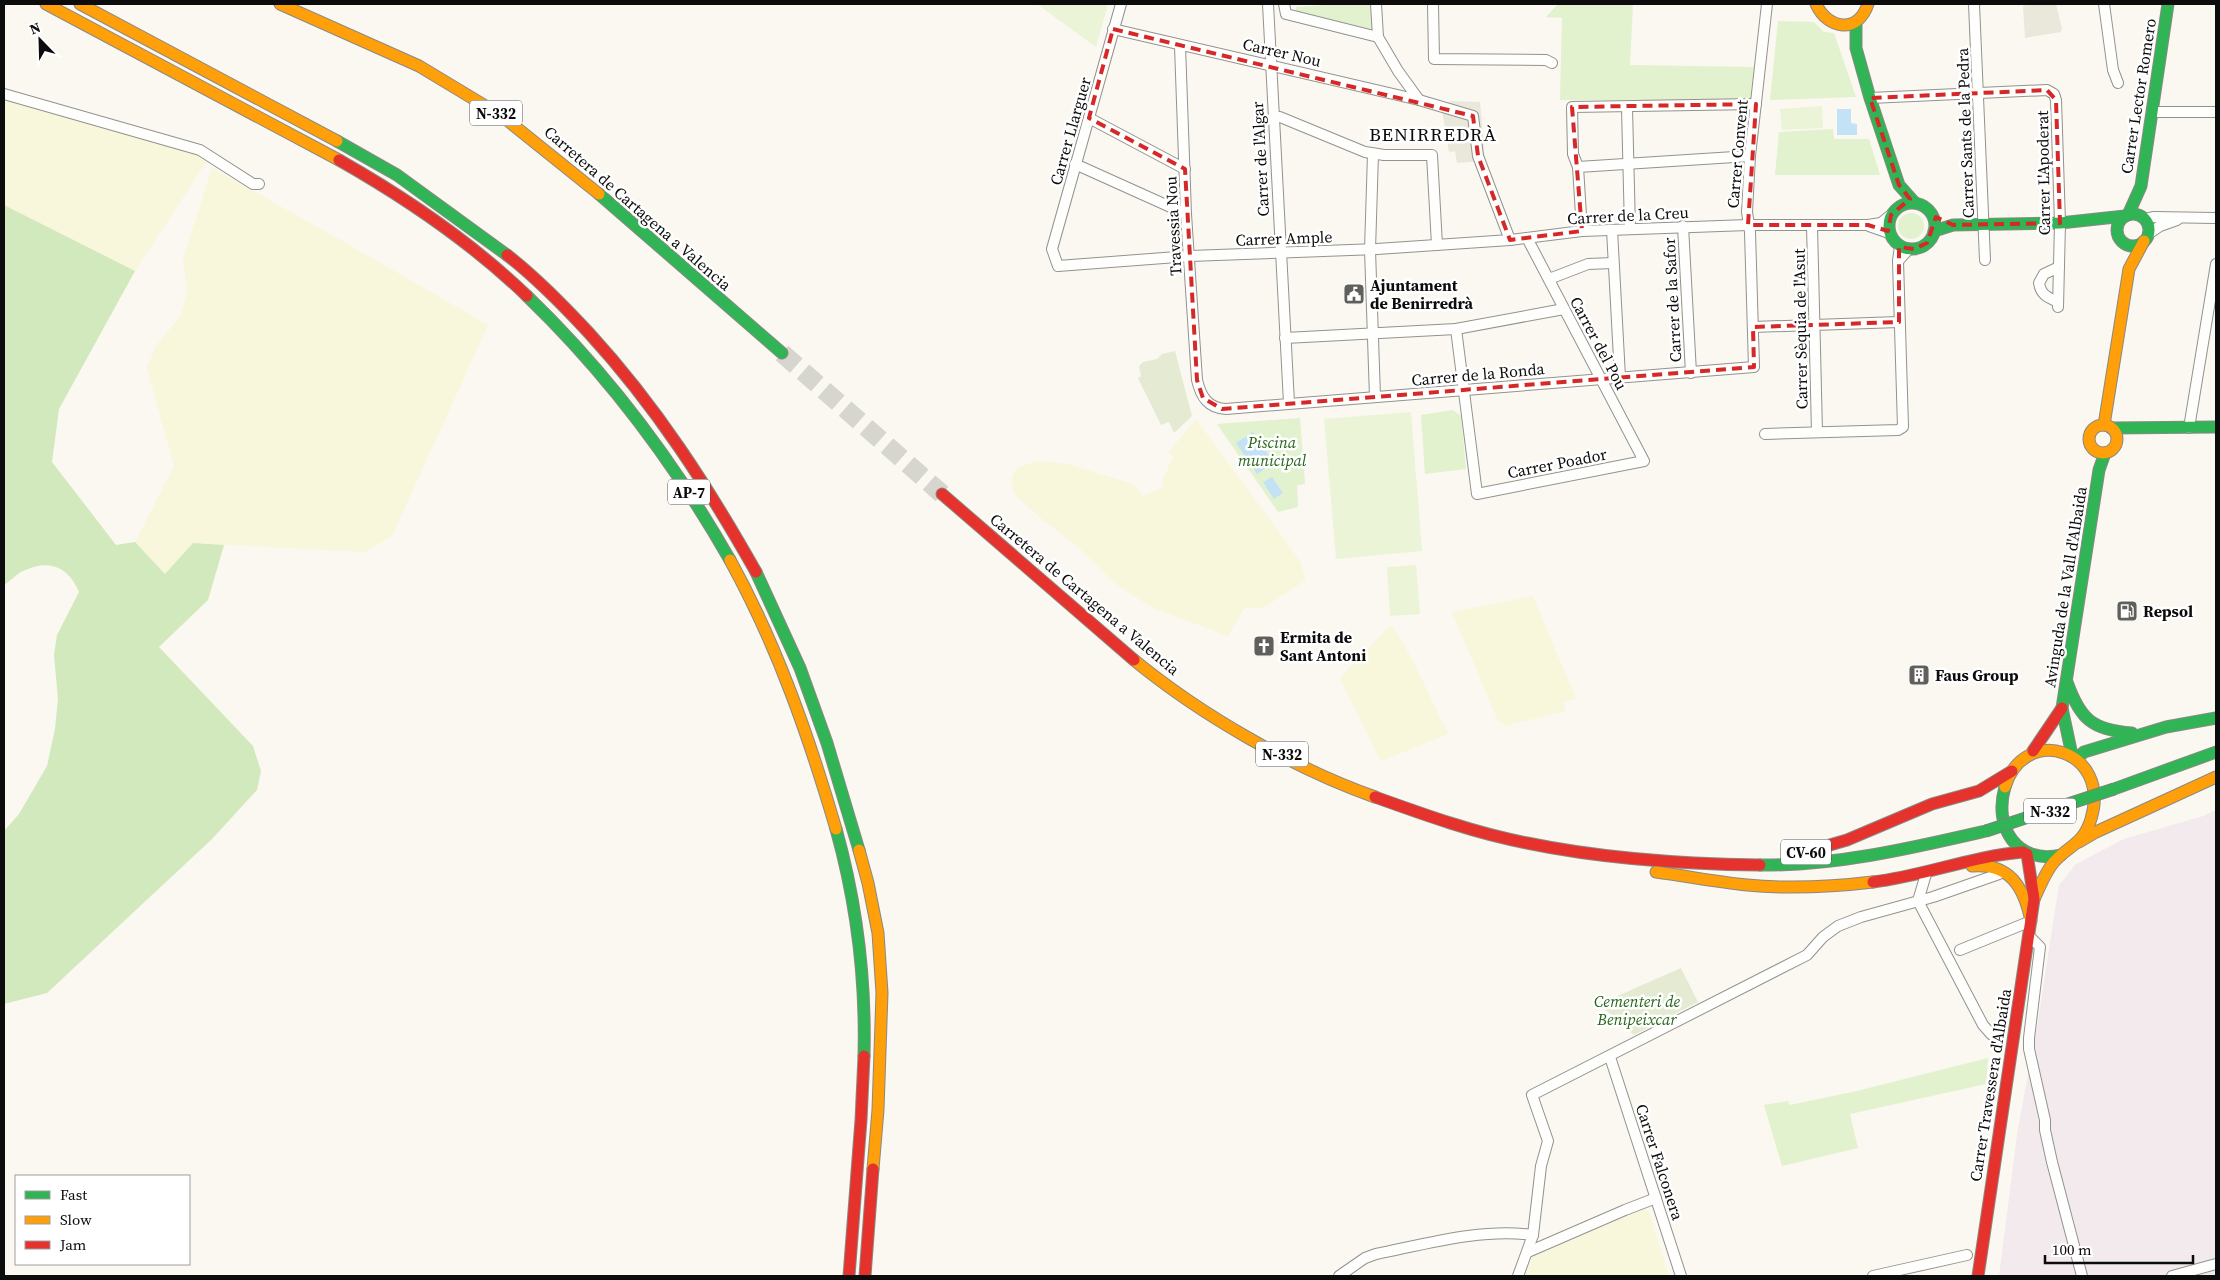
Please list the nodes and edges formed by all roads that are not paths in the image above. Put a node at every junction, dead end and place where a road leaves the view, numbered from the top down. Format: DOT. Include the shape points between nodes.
graph roads {
  1 [pos="46,4"];
  2 [pos="80,4"];
  3 [pos="267,4"];
  4 [pos="1121,4"];
  5 [pos="1268,4"];
  6 [pos="1284,4"];
  7 [pos="1376,4"];
  8 [pos="1433,4"];
  9 [pos="1767,4"];
  10 [pos="1816,4"];
  11 [pos="1868,4"];
  12 [pos="1974,4"];
  13 [pos="2104,4"];
  14 [pos="2168,4"];
  15 [pos="285,6"];
  16 [pos="1856,22"];
  17 [pos="1839,25"];
  18 [pos="1113,29"];
  19 [pos="1378,37"];
  20 [pos="1180,46"];
  21 [pos="1856,48"];
  22 [pos="1552,63"];
  23 [pos="1270,64"];
  24 [pos="2118,83"];
  25 [pos="4,94"];
  26 [pos="1979,94"];
  27 [pos="1870,98"];
  28 [pos="1419,100"];
  29 [pos="1756,104"];
  30 [pos="1627,108"];
  31 [pos="2152,112"];
  32 [pos="2216,112"];
  33 [pos="1273,117"];
  34 [pos="1089,118"];
  35 [pos="1373,154"];
  36 [pos="1750,156"];
  37 [pos="1629,163"];
  38 [pos="1075,164"];
  39 [pos="1578,167"];
  40 [pos="1185,169"];
  41 [pos="259,184"];
  42 [pos="1899,185"];
  43 [pos="2138,194"];
  44 [pos="1915,203"];
  45 [pos="1893,213"];
  46 [pos="1186,214"];
  47 [pos="1931,214"];
  48 [pos="2127,216"];
  49 [pos="2143,218"];
  50 [pos="2182,218"];
  51 [pos="2216,218"];
  52 [pos="2080,222"];
  53 [pos="2060,223"];
  54 [pos="1748,225"];
  55 [pos="1868,225"];
  56 [pos="1953,225"];
  57 [pos="1984,225"];
  58 [pos="1683,226"];
  59 [pos="1812,226"];
  60 [pos="1630,229"];
  61 [pos="1612,230"];
  62 [pos="1582,231"];
  63 [pos="1934,231"];
  64 [pos="1890,233"];
  65 [pos="2146,237"];
  66 [pos="1528,238"];
  67 [pos="2120,238"];
  68 [pos="1510,240"];
  69 [pos="1437,245"];
  70 [pos="1904,247"];
  71 [pos="1370,250"];
  72 [pos="1280,254"];
  73 [pos="1190,256"];
  74 [pos="1985,260"];
  75 [pos="1613,263"];
  76 [pos="2216,264"];
  77 [pos="1058,266"];
  78 [pos="2059,267"];
  79 [pos="2129,269"];
  80 [pos="1549,279"];
  81 [pos="1564,308"];
  82 [pos="1899,322"];
  83 [pos="1815,324"];
  84 [pos="1753,327"];
  85 [pos="1456,329"];
  86 [pos="1372,333"];
  87 [pos="1285,338"];
  88 [pos="782,352"];
  89 [pos="1754,367"];
  90 [pos="1690,373"];
  91 [pos="1620,377"];
  92 [pos="1600,379"];
  93 [pos="1465,390"];
  94 [pos="1375,397"];
  95 [pos="1206,402"];
  96 [pos="1289,403"];
  97 [pos="2108,427"];
  98 [pos="2135,427"];
  99 [pos="2216,427"];
  100 [pos="2189,428"];
  101 [pos="1817,432"];
  102 [pos="1765,434"];
  103 [pos="2116,441"];
  104 [pos="2094,450"];
  105 [pos="2105,452"];
  106 [pos="1644,461"];
  107 [pos="2099,470"];
  108 [pos="942,494"];
  109 [pos="2067,682"];
  110 [pos="2062,708"];
  111 [pos="2216,718"];
  112 [pos="2141,733"];
  113 [pos="2033,751"];
  114 [pos="2216,752"];
  115 [pos="2075,756"];
  116 [pos="2012,771"];
  117 [pos="2216,777"];
  118 [pos="2079,842"];
  119 [pos="1561,851"];
  120 [pos="2025,853"];
  121 [pos="1584,855"];
  122 [pos="2061,855"];
  123 [pos="1942,870"];
  124 [pos="1926,874"];
  125 [pos="1999,874"];
  126 [pos="2034,899"];
  127 [pos="1918,901"];
  128 [pos="2031,922"];
  129 [pos="2029,936"];
  130 [pos="1960,950"];
  131 [pos="1998,1039"];
  132 [pos="1610,1057"];
  133 [pos="1656,1198"];
  134 [pos="1533,1235"];
  135 [pos="1528,1252"];
  136 [pos="1967,1255"];
  137 [pos="2216,1264"];
  138 [pos="848,1276"];
  139 [pos="865,1276"];
  140 [pos="1340,1276"];
  141 [pos="1518,1276"];
  142 [pos="1681,1276"];
  143 [pos="1872,1276"];
  144 [pos="1978,1276"];
  145 [pos="2082,1276"];
  146 [pos="2172,1276"];
  1 -- 138 [label="main road, AP-7" via="336,159 434,220 504,273 570,336 610,382 695,500 748,593 771,641 802,724 848,873 863,966 864,1064"];
  2 -- 139 [label="main road, AP-7" via="397,175 520,265 556,297 624,371 719,507 760,579 800,668 848,813 868,883 878,934 881,1012 878,1110"];
  3 -- 15 [label="main road, Carretera de Cartagena a Valencia"];
  4 -- 18 [label="street, Carrer Llarguer"];
  5 -- 23 [label="street, Carrer de l'Algar"];
  6 -- 19 [label="street" via="1286,14"];
  7 -- 19 [label="street"];
  8 -- 22 [label="street" via="1434,59 1546,60"];
  9 -- 29 [label="street, Carrer Convent"];
  10 -- 17 [label="main road" via="1823,18"];
  11 -- 16 [label="main road"];
  12 -- 26 [label="street, Carrer Sants de la Pedra"];
  13 -- 24 [label="street"];
  14 -- 31 [label="main road, Carrer Lector Romero"];
  15 -- 88 [label="main road, Carretera de Cartagena a Valencia / N-332" via="419,66 502,116 571,170"];
  16 -- 17 [label="main road"];
  16 -- 21 [label="main road"];
  17 -- 21 [label="main road"];
  18 -- 20 [label="street, Carrer Nou"];
  18 -- 34 [label="street, Carrer Llarguer"];
  19 -- 28 [label="street"];
  20 -- 23 [label="street, Carrer Nou"];
  20 -- 40 [label="street, Travessia Nou"];
  21 -- 27 [label="main road"];
  23 -- 28 [label="street, Carrer Nou"];
  23 -- 33 [label="street, Carrer de l'Algar"];
  25 -- 41 [label="street" via="196,149 253,184"];
  26 -- 27 [label="street"];
  26 -- 53 [label="street, Carrer L'Apoderat" via="2047,90 2054,94"];
  26 -- 57 [label="street, Carrer Sants de la Pedra"];
  27 -- 42 [label="main road"];
  28 -- 68 [label="street, Carrer Nou" via="1473,116 1475,146"];
  29 -- 30 [label="street"];
  29 -- 36 [label="street, Carrer Convent"];
  30 -- 37 [label="street"];
  30 -- 39 [label="street" via="1572,107 1573,154"];
  31 -- 32 [label="street"];
  31 -- 43 [label="main road, Carrer Lector Romero"];
  33 -- 35 [label="street"];
  33 -- 72 [label="street, Carrer de l'Algar"];
  34 -- 38 [label="street, Carrer Llarguer"];
  34 -- 40 [label="street"];
  35 -- 69 [label="street" via="1432,155"];
  35 -- 71 [label="street"];
  36 -- 37 [label="street"];
  36 -- 54 [label="street, Carrer Convent"];
  37 -- 39 [label="street"];
  37 -- 60 [label="street"];
  38 -- 46 [label="street"];
  38 -- 77 [label="street, Carrer Llarguer" via="1052,249"];
  39 -- 62 [label="street"];
  40 -- 46 [label="street, Travessia Nou"];
  42 -- 44 [label="main road"];
  42 -- 45 [label="main road"];
  43 -- 48 [label="main road, Carrer Lector Romero"];
  43 -- 49 [label="main road, Carrer Lector Romero"];
  44 -- 45 [label="main road" via="1900,206"];
  44 -- 47 [label="main road"];
  45 -- 55 [label="street" via="1881,222"];
  45 -- 64 [label="main road" via="1888,226"];
  46 -- 73 [label="street, Travessia Nou"];
  47 -- 56 [label="main road"];
  47 -- 63 [label="main road"];
  48 -- 49 [label="main road"];
  48 -- 52 [label="main road"];
  48 -- 67 [label="main road" via="2118,226"];
  49 -- 50 [label="street"];
  49 -- 65 [label="main road" via="2149,229"];
  50 -- 51 [label="street"];
  50 -- 65 [label="street" via="2160,226"];
  52 -- 53 [label="main road"];
  52 -- 67 [label="main road"];
  53 -- 57 [label="main road"];
  53 -- 78 [label="street, Carrer L'Apoderat"];
  54 -- 58 [label="street, Carrer de la Creu"];
  54 -- 59 [label="street, Carrer de la Creu"];
  54 -- 84 [label="street, Carrer Convent"];
  55 -- 59 [label="street, Carrer de la Creu"];
  55 -- 64 [label="street"];
  56 -- 57 [label="main road"];
  56 -- 63 [label="main road"];
  57 -- 74 [label="street, Carrer Sants de la Pedra"];
  58 -- 60 [label="street, Carrer de la Creu"];
  58 -- 90 [label="street, Carrer de la Safor"];
  59 -- 83 [label="street, Carrer Sèquia de l'Asut"];
  60 -- 61 [label="street, Carrer de la Creu"];
  61 -- 62 [label="street, Carrer de la Creu"];
  61 -- 75 [label="street"];
  62 -- 66 [label="street, Carrer de la Creu"];
  63 -- 70 [label="main road" via="1928,243 1914,249"];
  64 -- 70 [label="main road"];
  65 -- 67 [label="main road" via="2132,245"];
  65 -- 79 [label="main road"];
  66 -- 68 [label="street, Carrer de la Creu"];
  66 -- 80 [label="street, Carrer del Pou"];
  67 -- 79 [label="main road"];
  68 -- 69 [label="street, Carrer Ample"];
  69 -- 71 [label="street, Carrer Ample"];
  70 -- 82 [label="street" via="1898,261"];
  71 -- 72 [label="street, Carrer Ample"];
  71 -- 86 [label="street"];
  72 -- 73 [label="street, Carrer Ample"];
  72 -- 87 [label="street, Carrer de l'Algar"];
  73 -- 77 [label="street, Carrer Ample"];
  73 -- 95 [label="street, Travessia Nou" via="1197,380"];
  75 -- 80 [label="street" via="1588,264"];
  75 -- 91 [label="street"];
  76 -- 100 [label="street"];
  78 -- 78 [label="street, Carrer L'Apoderat" via="2058,304 2040,291 2039,283 2044,274"];
  79 -- 97 [label="main road"];
  80 -- 81 [label="street, Carrer del Pou"];
  81 -- 85 [label="street"];
  81 -- 92 [label="street, Carrer del Pou"];
  82 -- 83 [label="street"];
  82 -- 101 [label="street" via="1903,427 1898,430"];
  83 -- 84 [label="street"];
  83 -- 101 [label="street, Carrer Sèquia de l'Asut"];
  84 -- 89 [label="street, Carrer Convent"];
  85 -- 86 [label="street"];
  85 -- 93 [label="street"];
  86 -- 87 [label="street"];
  86 -- 94 [label="street"];
  87 -- 96 [label="street, Carrer de l'Algar"];
  89 -- 90 [label="street, Carrer de la Ronda"];
  90 -- 91 [label="street, Carrer de la Ronda"];
  91 -- 92 [label="street, Carrer de la Ronda"];
  92 -- 93 [label="street, Carrer de la Ronda"];
  92 -- 106 [label="street, Carrer del Pou"];
  93 -- 94 [label="street, Carrer de la Ronda"];
  93 -- 106 [label="street, Carrer Poador" via="1477,494"];
  94 -- 96 [label="street, Carrer de la Ronda"];
  95 -- 96 [label="street, Carrer de la Ronda" via="1226,409"];
  97 -- 98 [label="main road"];
  97 -- 103 [label="main road" via="2115,434"];
  97 -- 104 [label="main road" via="2096,427 2090,433 2089,442"];
  98 -- 100 [label="main road"];
  98 -- 103 [label="main road"];
  99 -- 100 [label="main road"];
  101 -- 102 [label="street"];
  103 -- 105 [label="main road" via="2113,448"];
  104 -- 105 [label="main road"];
  104 -- 107 [label="main road, Avinguda de la Vall d'Albaida"];
  105 -- 107 [label="main road, Avinguda de la Vall d'Albaida"];
  107 -- 109 [label="main road, Avinguda de la Vall d'Albaida"];
  108 -- 119 [label="main road, Carretera de Cartagena a Valencia / N-332" via="1114,644 1157,678 1219,719 1370,797 1493,837"];
  109 -- 110 [label="main road, Avinguda de la Vall d'Albaida"];
  109 -- 112 [label="main road" via="2075,706 2089,723 2119,733"];
  110 -- 113 [label="main road, Avinguda de la Vall d'Albaida"];
  110 -- 115 [label="main road, Avinguda de la Vall d'Albaida"];
  111 -- 112 [label="main road" via="2187,721"];
  112 -- 115 [label="main road"];
  113 -- 115 [label="main road" via="2057,750"];
  113 -- 116 [label="main road"];
  114 -- 121 [label="main road, Carretera de Cartagena a Valencia / N-332, bridge" via="1986,831 1868,856 1769,865 1650,862"];
  115 -- 118 [label="main road" via="2089,771 2095,794 2093,815"];
  116 -- 120 [label="main road" via="2004,785 2001,810 2009,836"];
  116 -- 121 [label="main road, CV-60" via="1979,791 1932,804 1847,840 1801,853 1760,858 1625,852"];
  117 -- 118 [label="main road"];
  118 -- 122 [label="main road"];
  119 -- 121 [label="main road, Carretera de Cartagena a Valencia / N-332"];
  119 -- 124 [label="main road" via="1580,863 1760,886 1830,887"];
  120 -- 122 [label="main road" via="2042,857"];
  120 -- 123 [label="main road" via="1991,856"];
  120 -- 126 [label="main road, Carrer Travessera d'Albaida"];
  122 -- 126 [label="main road, Carrer Travessera d'Albaida" via="2052,864"];
  123 -- 124 [label="main road"];
  123 -- 128 [label="main road" via="1990,865 2006,872 2024,892"];
  124 -- 127 [label="street"];
  125 -- 127 [label="street"];
  126 -- 128 [label="main road, Carrer Travessera d'Albaida"];
  127 -- 131 [label="street" via="1978,1016 1990,1034"];
  127 -- 132 [label="street" via="1838,926 1807,955"];
  128 -- 129 [label="main road, Carrer Travessera d'Albaida"];
  128 -- 130 [label="street"];
  129 -- 144 [label="main road, Carrer Travessera d'Albaida"];
  129 -- 145 [label="street" via="2040,947 2029,1049 2045,1130"];
  132 -- 133 [label="street, Carrer Falconera"];
  132 -- 134 [label="street" via="1532,1096 1548,1140 1541,1166"];
  133 -- 135 [label="street"];
  133 -- 142 [label="street, Carrer Falconera"];
  134 -- 135 [label="street"];
  134 -- 140 [label="street" via="1475,1236 1376,1254"];
  135 -- 141 [label="street"];
  136 -- 143 [label="street"];
  137 -- 146 [label="street"];
}
